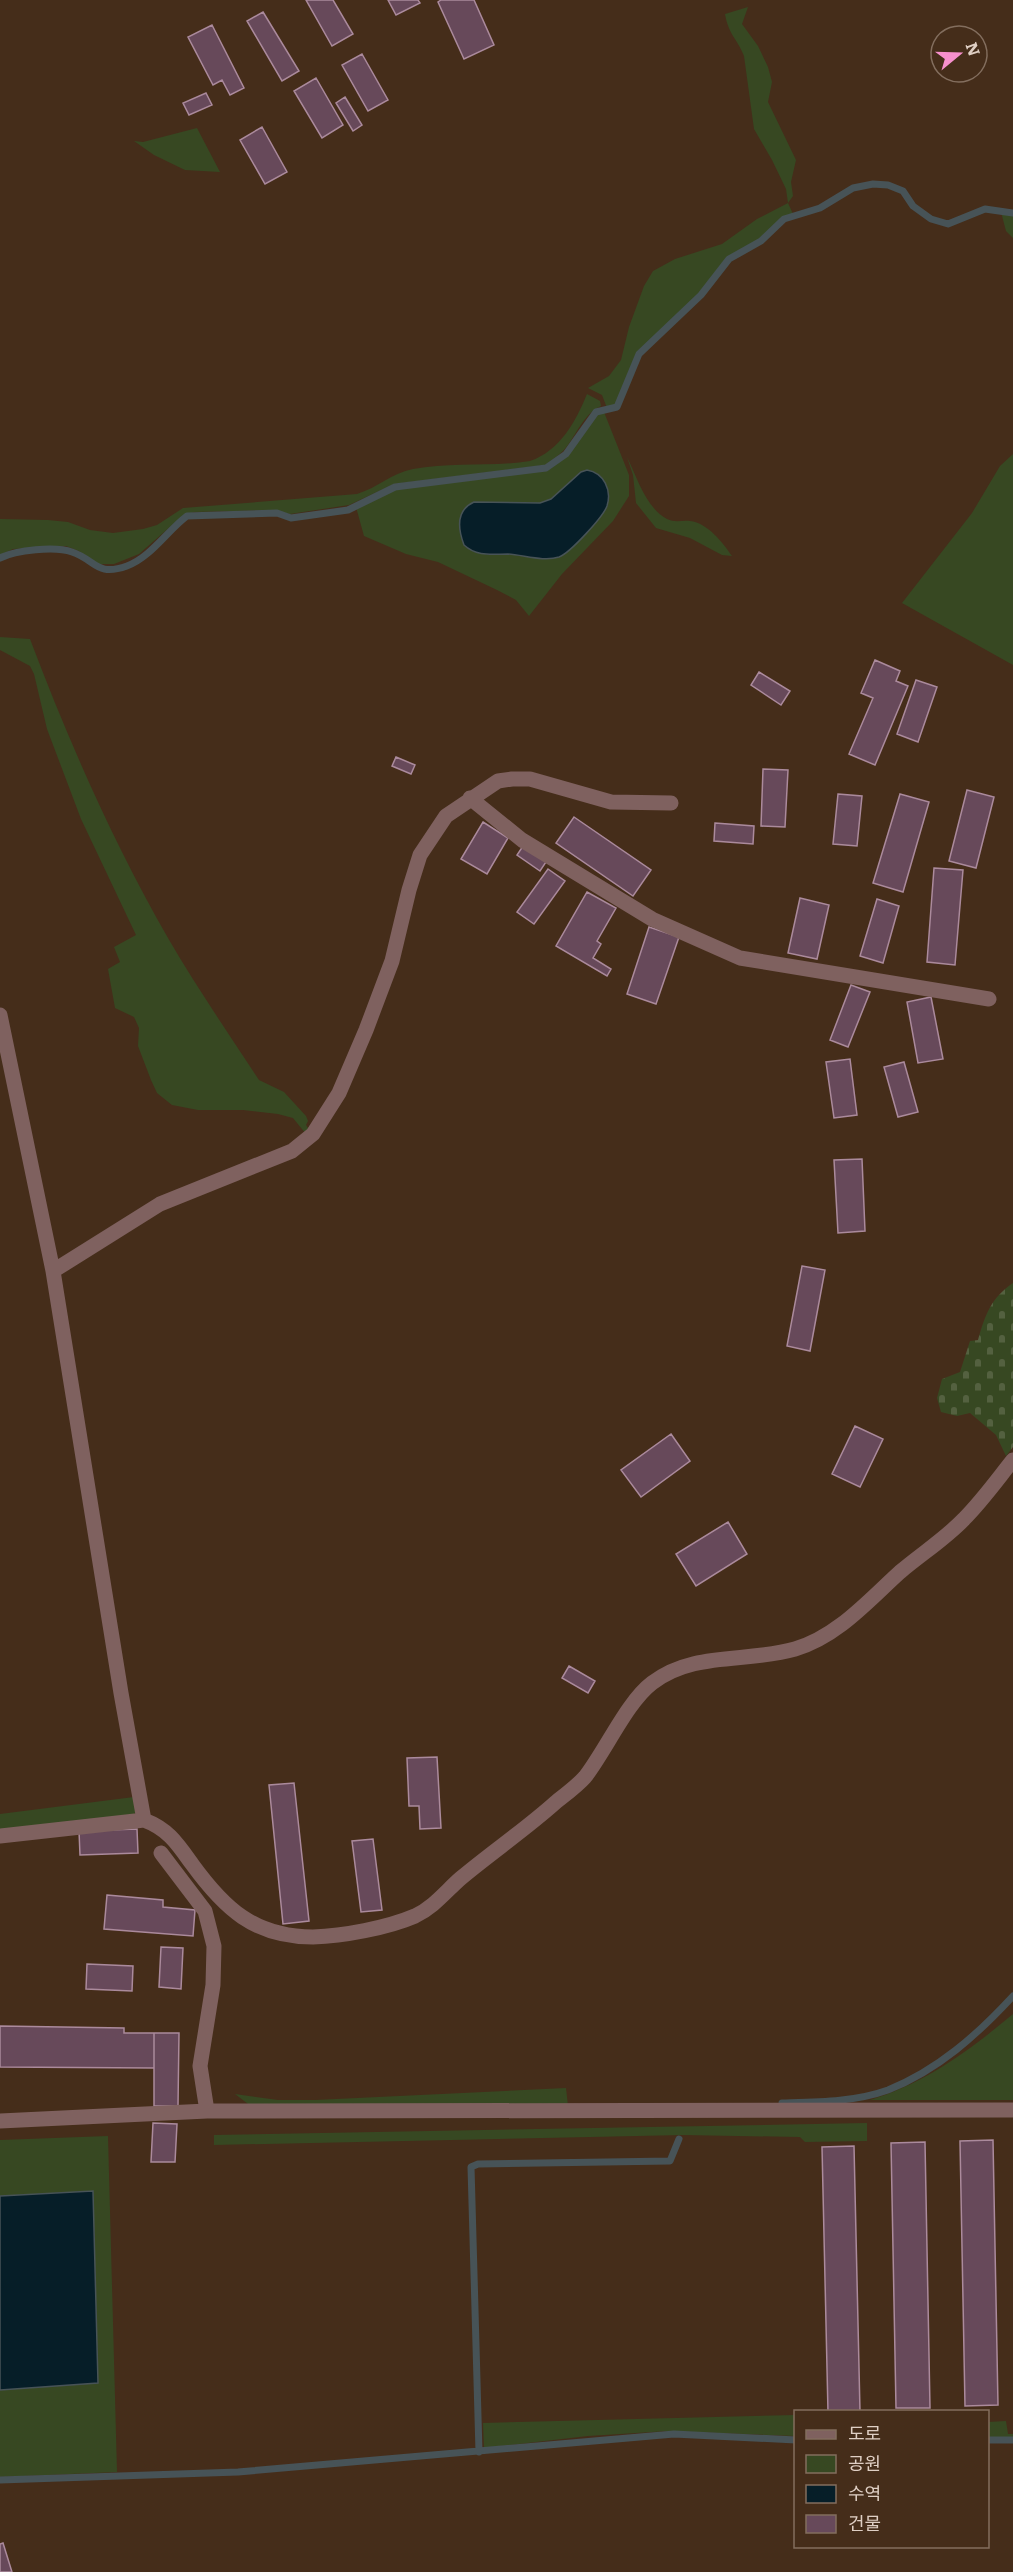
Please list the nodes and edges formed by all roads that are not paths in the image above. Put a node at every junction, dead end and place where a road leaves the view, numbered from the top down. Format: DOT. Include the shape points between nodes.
graph roads {
  1 [pos="470,798"];
  2 [pos="671,803"];
  3 [pos="989,999"];
  4 [pos="0,1015"];
  5 [pos="53,1271"];
  6 [pos="1013,1460"];
  7 [pos="144,1820"];
  8 [pos="0,1836"];
  9 [pos="161,1853"];
  10 [pos="1013,2110"];
  11 [pos="207,2111"];
  12 [pos="0,2121"];
  1 -- 2 [label="street" via="498,781 530,779 611,801"];
  1 -- 3 [label="street" via="522,840 652,919 740,958"];
  1 -- 5 [label="street" via="446,816 420,855 392,961 366,1030 339,1093 314,1134 292,1151 160,1204"];
  4 -- 5 [label="street"];
  5 -- 7 [label="street"];
  6 -- 7 [label="street" via="963,1520 823,1637 796,1649 770,1654 696,1661 650,1684 584,1779 417,1915 315,1937 270,1932 232,1911 161,1826"];
  7 -- 8 [label="street"];
  9 -- 11 [label="street" via="205,1911 214,1946 213,1985 200,2066"];
  10 -- 11 [label="street"];
  11 -- 12 [label="street"];
}
